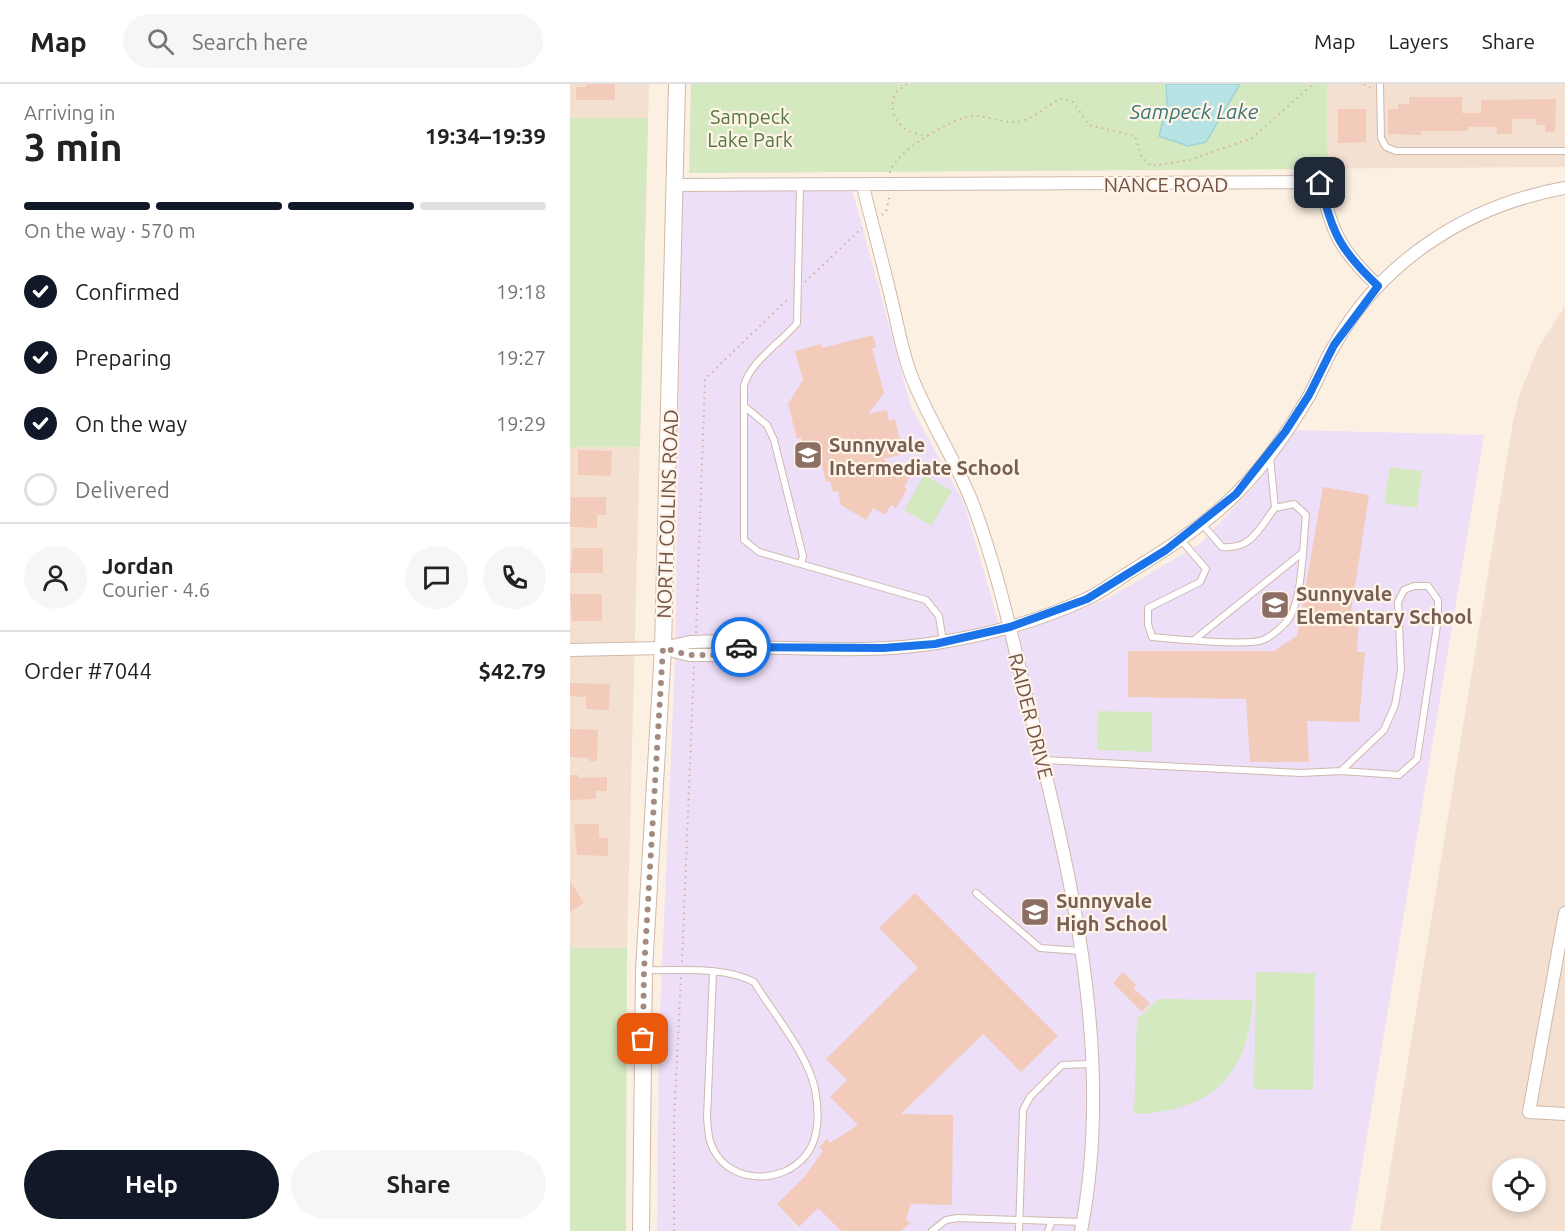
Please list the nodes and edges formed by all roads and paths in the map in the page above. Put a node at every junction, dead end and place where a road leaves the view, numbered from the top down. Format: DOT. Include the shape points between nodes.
graph roads {
  1 [pos="677,84"];
  2 [pos="907,84"];
  3 [pos="1313,84"];
  4 [pos="1380,84"];
  5 [pos="929,136"];
  6 [pos="1565,151"];
  7 [pos="675,185"];
  8 [pos="800,186"];
  9 [pos="863,186"];
  10 [pos="890,186"];
  11 [pos="1565,188"];
  12 [pos="872,221"];
  13 [pos="1378,286"];
  14 [pos="800,288"];
  15 [pos="744,406"];
  16 [pos="1270,453"];
  17 [pos="1275,508"];
  18 [pos="1202,524"];
  19 [pos="1180,539"];
  20 [pos="1302,553"];
  21 [pos="801,564"];
  22 [pos="1010,627"];
  23 [pos="1194,640"];
  24 [pos="695,641"];
  25 [pos="943,642"];
  26 [pos="732,647"];
  27 [pos="663,648"];
  28 [pos="570,650"];
  29 [pos="695,655"];
  30 [pos="1042,760"];
  31 [pos="1341,771"];
  32 [pos="976,892"];
  33 [pos="1565,913"];
  34 [pos="1081,951"];
  35 [pos="644,970"];
  36 [pos="682,971"];
  37 [pos="714,973"];
  38 [pos="1091,1064"];
  39 [pos="1565,1114"];
  40 [pos="1020,1220"];
  41 [pos="1052,1221"];
  42 [pos="1082,1226"];
  43 [pos="641,1231"];
  44 [pos="674,1231"];
  45 [pos="932,1231"];
  46 [pos="1019,1231"];
  47 [pos="1048,1231"];
  1 -- 7 [label="street, NORTH COLLINS ROAD"];
  2 -- 5 [label="path" via="896,92 891,112 906,131"];
  3 -- 5 [label="path" via="1251,138 1190,160 1157,167 1142,158 1135,136 1089,125 1067,99 1055,101 1035,117 1018,122 968,116"];
  4 -- 6 [label="lane" via="1381,138 1386,147 1396,152"];
  5 -- 10 [label="path" via="891,167"];
  7 -- 8 [label="street, NANCE ROAD"];
  7 -- 27 [label="street, NORTH COLLINS ROAD"];
  8 -- 9 [label="street, NANCE ROAD"];
  8 -- 14 [label="lane"];
  9 -- 10 [label="street, NANCE ROAD"];
  9 -- 12 [label="street, RAIDER DRIVE"];
  10 -- 12 [label="path" via="886,212"];
  10 -- 13 [label="street, NANCE ROAD" via="1320,183 1329,221 1341,247"];
  11 -- 13 [label="street" via="1497,206 1433,237"];
  12 -- 14 [label="path"];
  12 -- 22 [label="street, RAIDER DRIVE" via="910,372 972,501"];
  13 -- 16 [label="street" via="1334,345 1309,395"];
  14 -- 15 [label="lane" via="797,323 746,378"];
  14 -- 24 [label="path" via="705,379"];
  15 -- 21 [label="lane" via="767,425 774,440 803,556"];
  15 -- 21 [label="lane" via="744,540 759,552"];
  16 -- 17 [label="lane"];
  16 -- 18 [label="street" via="1236,494"];
  17 -- 18 [label="lane" via="1249,543 1234,549 1222,547"];
  17 -- 20 [label="lane" via="1294,504 1306,514"];
  18 -- 19 [label="street"];
  19 -- 22 [label="street" via="1087,599"];
  19 -- 23 [label="lane" via="1206,569 1200,582 1148,608 1148,624 1152,637"];
  20 -- 23 [label="lane"];
  20 -- 23 [label="lane" via="1297,596 1289,619 1278,629 1263,640"];
  21 -- 25 [label="lane" via="926,600 939,616"];
  22 -- 25 [label="street"];
  22 -- 30 [label="street, RAIDER DRIVE"];
  24 -- 26 [label="street" via="725,641"];
  24 -- 27 [label="street"];
  25 -- 26 [label="street" via="883,648"];
  26 -- 29 [label="street" via="724,655"];
  27 -- 28 [label="street"];
  27 -- 29 [label="street"];
  27 -- 35 [label="street, NORTH COLLINS ROAD"];
  29 -- 36 [label="path"];
  30 -- 31 [label="lane" via="1301,773"];
  30 -- 34 [label="street, RAIDER DRIVE" via="1073,896"];
  31 -- 31 [label="lane" via="1384,730 1395,705 1401,670 1398,602 1404,590 1428,586 1438,600 1438,619 1418,759 1399,775"];
  32 -- 34 [label="lane" via="1040,948"];
  33 -- 39 [label="street" via="1529,1112"];
  34 -- 38 [label="street, RAIDER DRIVE"];
  35 -- 36 [label="lane"];
  35 -- 43 [label="street, NORTH COLLINS ROAD"];
  36 -- 37 [label="lane"];
  36 -- 44 [label="path" via="674,1120"];
  37 -- 37 [label="lane" via="707,1118 710,1142 730,1170 750,1177 773,1176 792,1169 807,1154 816,1135 815,1088 808,1066 754,982 740,974"];
  38 -- 40 [label="lane" via="1062,1065 1029,1097 1023,1110"];
  38 -- 42 [label="street, RAIDER DRIVE" via="1090,1185"];
  40 -- 41 [label="lane"];
  40 -- 45 [label="lane" via="958,1218 946,1220"];
  40 -- 46 [label="lane"];
  41 -- 42 [label="lane"];
  41 -- 47 [label="lane"];
}
